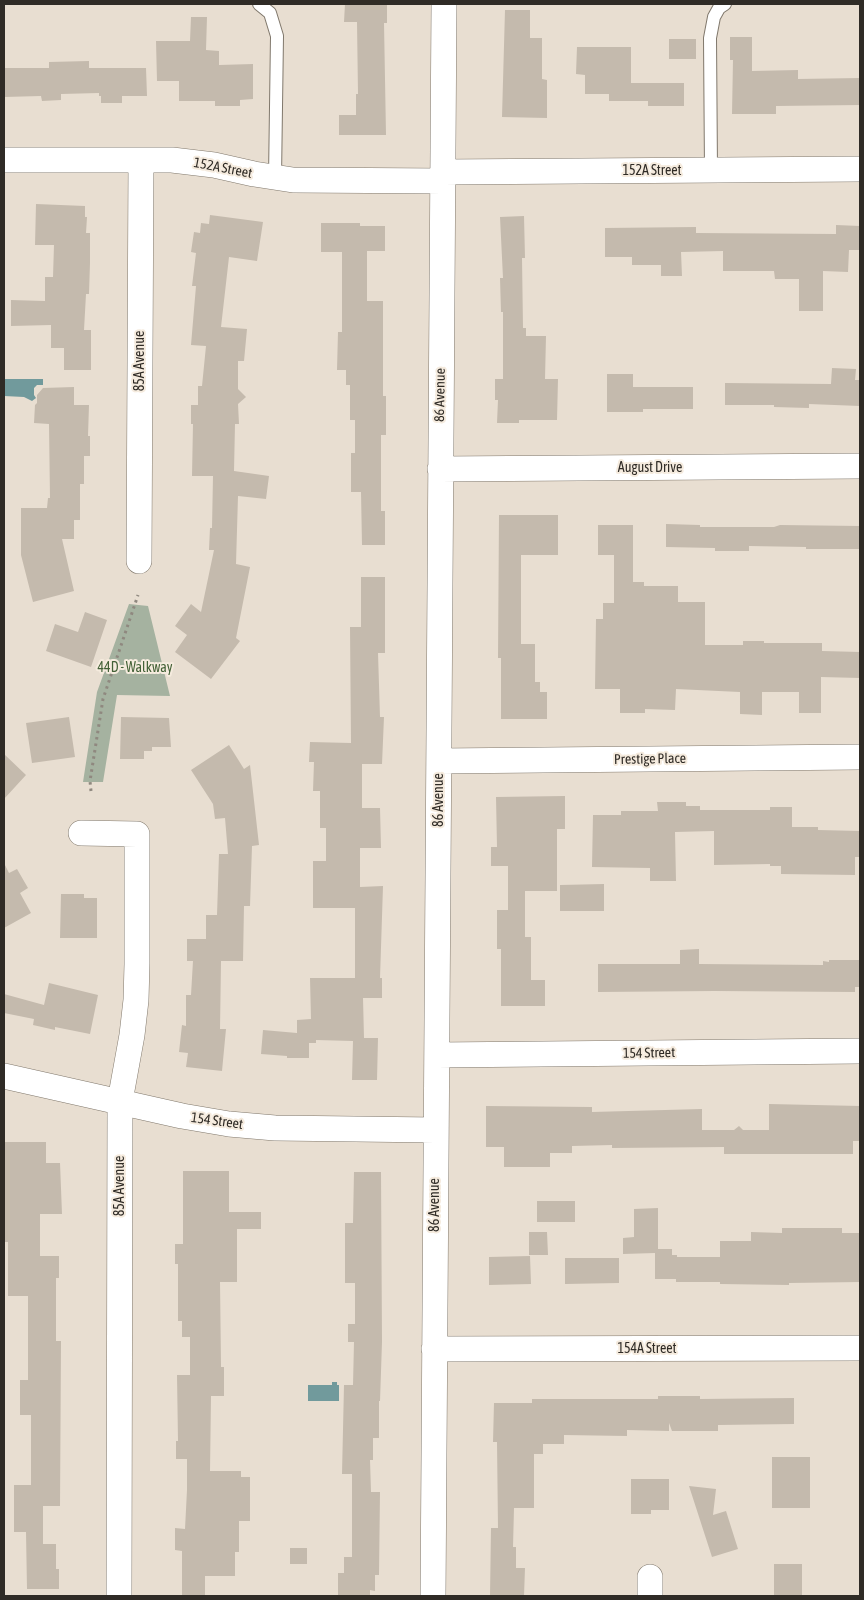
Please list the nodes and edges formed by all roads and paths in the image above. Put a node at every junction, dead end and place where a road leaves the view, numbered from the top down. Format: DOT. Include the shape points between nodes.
graph roads {
  1 [pos="259,4"];
  2 [pos="444,4"];
  3 [pos="725,4"];
  4 [pos="4,160"];
  5 [pos="142,160"];
  6 [pos="860,169"];
  7 [pos="711,170"];
  8 [pos="443,177"];
  9 [pos="275,178"];
  10 [pos="860,466"];
  11 [pos="440,470"];
  12 [pos="139,561"];
  13 [pos="138,595"];
  14 [pos="860,757"];
  15 [pos="439,761"];
  16 [pos="91,791"];
  17 [pos="81,833"];
  18 [pos="860,1051"];
  19 [pos="437,1055"];
  20 [pos="4,1076"];
  21 [pos="120,1101"];
  22 [pos="435,1130"];
  23 [pos="860,1348"];
  24 [pos="434,1349"];
  25 [pos="119,1596"];
  26 [pos="433,1596"];
  1 -- 9 [label="lane" via="270,13 277,36"];
  2 -- 8 [label="street, 86 Avenue"];
  3 -- 7 [label="lane" via="714,17 710,38"];
  4 -- 5 [label="street, 152A Street"];
  5 -- 9 [label="street, 152A Street" via="193,162"];
  5 -- 12 [label="street, 85A Avenue"];
  6 -- 7 [label="street, 152A Street"];
  7 -- 8 [label="street, 152A Street"];
  8 -- 9 [label="street, 152A Street"];
  8 -- 11 [label="street, 86 Avenue"];
  10 -- 11 [label="street, August Drive"];
  11 -- 15 [label="street, 86 Avenue"];
  13 -- 16 [label="path" via="103,699"];
  14 -- 15 [label="street, Prestige Place"];
  15 -- 19 [label="street, 86 Avenue"];
  17 -- 21 [label="street, 85A Avenue" via="136,834 136,1000"];
  18 -- 19 [label="street, 154 Street"];
  19 -- 22 [label="street, 86 Avenue"];
  20 -- 21 [label="street, 154 Street"];
  21 -- 22 [label="street, 154 Street" via="229,1124 275,1128"];
  21 -- 25 [label="street, 85A Avenue"];
  22 -- 24 [label="street, 86 Avenue"];
  23 -- 24 [label="street, 154A Street"];
  24 -- 26 [label="street, 86 Avenue"];
}
